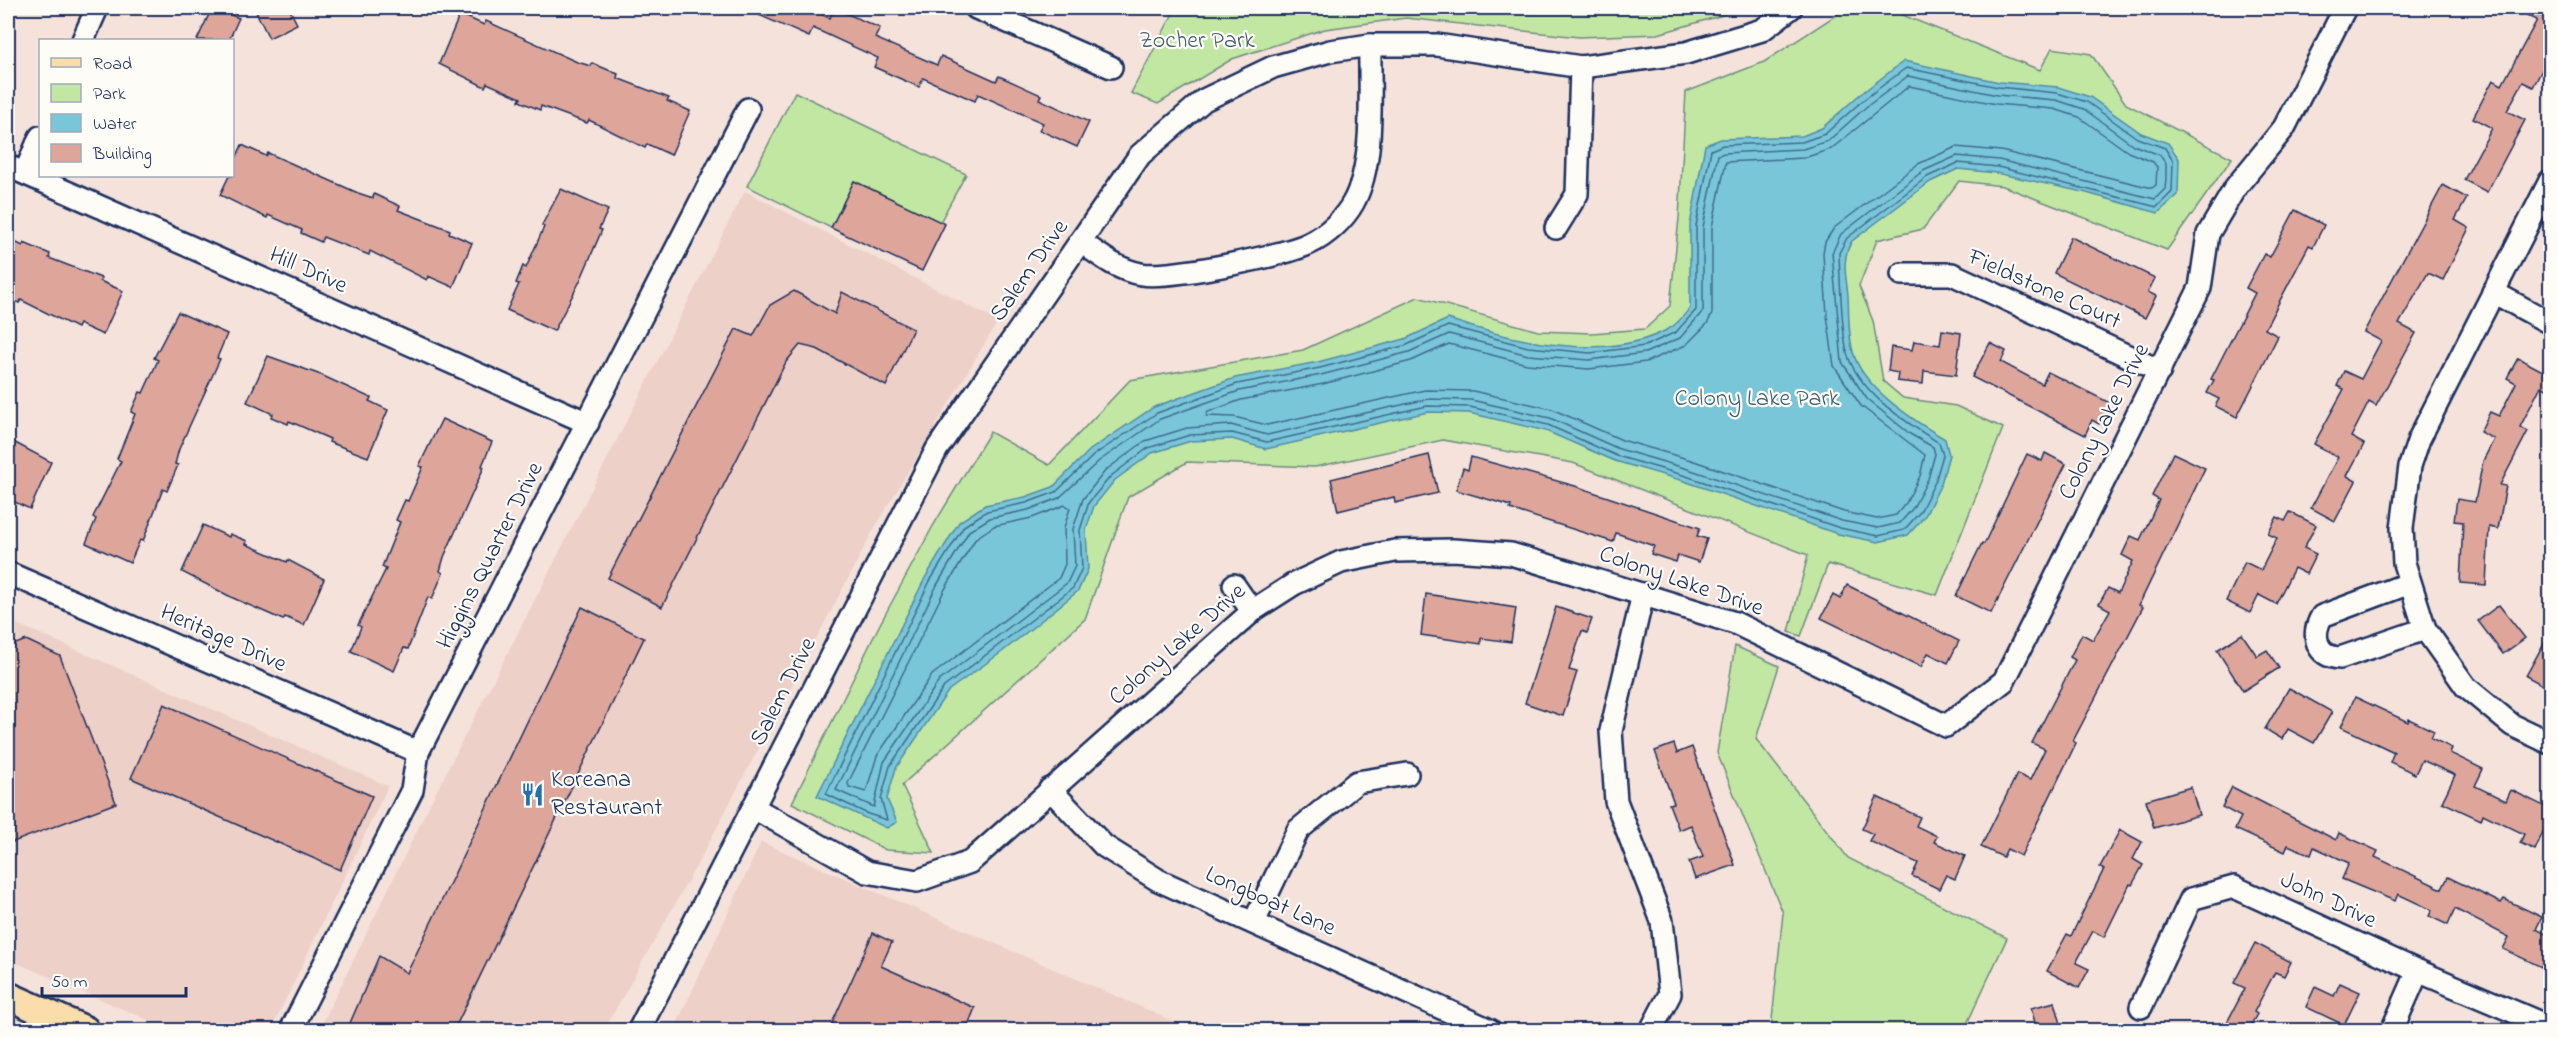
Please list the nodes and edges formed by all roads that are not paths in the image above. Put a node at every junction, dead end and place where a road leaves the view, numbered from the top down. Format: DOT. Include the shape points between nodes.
graph roads {
  1 [pos="97,8"];
  2 [pos="1791,8"];
  3 [pos="2345,8"];
  4 [pos="984,9"];
  5 [pos="83,39"];
  6 [pos="1370,45"];
  7 [pos="1111,66"];
  8 [pos="1581,67"];
  9 [pos="748,109"];
  10 [pos="39,138"];
  11 [pos="16,170"];
  12 [pos="2550,181"];
  13 [pos="1556,228"];
  14 [pos="1081,242"];
  15 [pos="1902,274"];
  16 [pos="2493,292"];
  17 [pos="2550,323"];
  18 [pos="2160,371"];
  19 [pos="588,423"];
  20 [pos="8,573"];
  21 [pos="2410,583"];
  22 [pos="1234,585"];
  23 [pos="1643,594"];
  24 [pos="1252,611"];
  25 [pos="2425,629"];
  26 [pos="2550,743"];
  27 [pos="418,752"];
  28 [pos="1407,774"];
  29 [pos="1050,789"];
  30 [pos="754,808"];
  31 [pos="1254,922"];
  32 [pos="2418,971"];
  33 [pos="8,996"];
  34 [pos="2141,1007"];
  35 [pos="2550,1027"];
  36 [pos="85,1030"];
  37 [pos="291,1030"];
  38 [pos="639,1030"];
  39 [pos="1490,1030"];
  40 [pos="1651,1030"];
  41 [pos="2392,1030"];
  1 -- 5 [label="street"];
  2 -- 8 [label="street, Salem Drive" via="1762,30 1686,53"];
  3 -- 18 [label="street, Colony Lake Drive" via="2284,128 2235,188 2208,234 2200,288"];
  4 -- 7 [label="street"];
  6 -- 8 [label="street, Salem Drive" via="1437,45"];
  6 -- 14 [label="street, Salem Drive" via="1329,51 1273,67 1204,100 1140,155"];
  6 -- 14 [label="street" via="1368,140 1363,173 1353,203 1321,238 1288,252 1157,275 1125,270"];
  8 -- 13 [label="street" via="1577,194"];
  9 -- 19 [label="street, Higgins Quarter Drive"];
  10 -- 11 [label="street"];
  11 -- 19 [label="street, Hill Drive"];
  12 -- 16 [label="street"];
  14 -- 30 [label="street, Salem Drive" via="937,449"];
  15 -- 18 [label="street, Fieldstone Court" via="1952,274"];
  16 -- 17 [label="street"];
  16 -- 21 [label="street" via="2435,406 2410,466 2402,528 2404,563"];
  18 -- 23 [label="street, Colony Lake Drive" via="2004,681 1946,726 1735,623"];
  19 -- 27 [label="street, Higgins Quarter Drive"];
  20 -- 27 [label="street, Heritage Drive"];
  21 -- 25 [label="street"];
  21 -- 25 [label="street" via="2322,616 2315,640 2322,651 2340,658"];
  22 -- 24 [label="street"];
  23 -- 24 [label="street, Colony Lake Drive" via="1511,554 1395,551 1341,562 1294,584"];
  23 -- 40 [label="street" via="1611,732 1616,801 1662,921 1670,994"];
  24 -- 29 [label="street, Colony Lake Drive"];
  25 -- 26 [label="street" via="2466,687 2512,725"];
  27 -- 37 [label="street, Higgins Quarter Drive" via="412,790"];
  28 -- 31 [label="street" via="1357,782 1298,830"];
  29 -- 30 [label="street, Colony Lake Drive" via="970,862 917,881 867,872"];
  29 -- 31 [label="street, Longboat Lane" via="1104,846 1158,880"];
  30 -- 38 [label="street, Salem Drive"];
  31 -- 39 [label="street, Longboat Lane"];
  32 -- 34 [label="street, John Drive" via="2234,886 2191,899"];
  32 -- 35 [label="street, John Drive"];
  32 -- 41 [label="street"];
  33 -- 36 [label="main road"];
}
